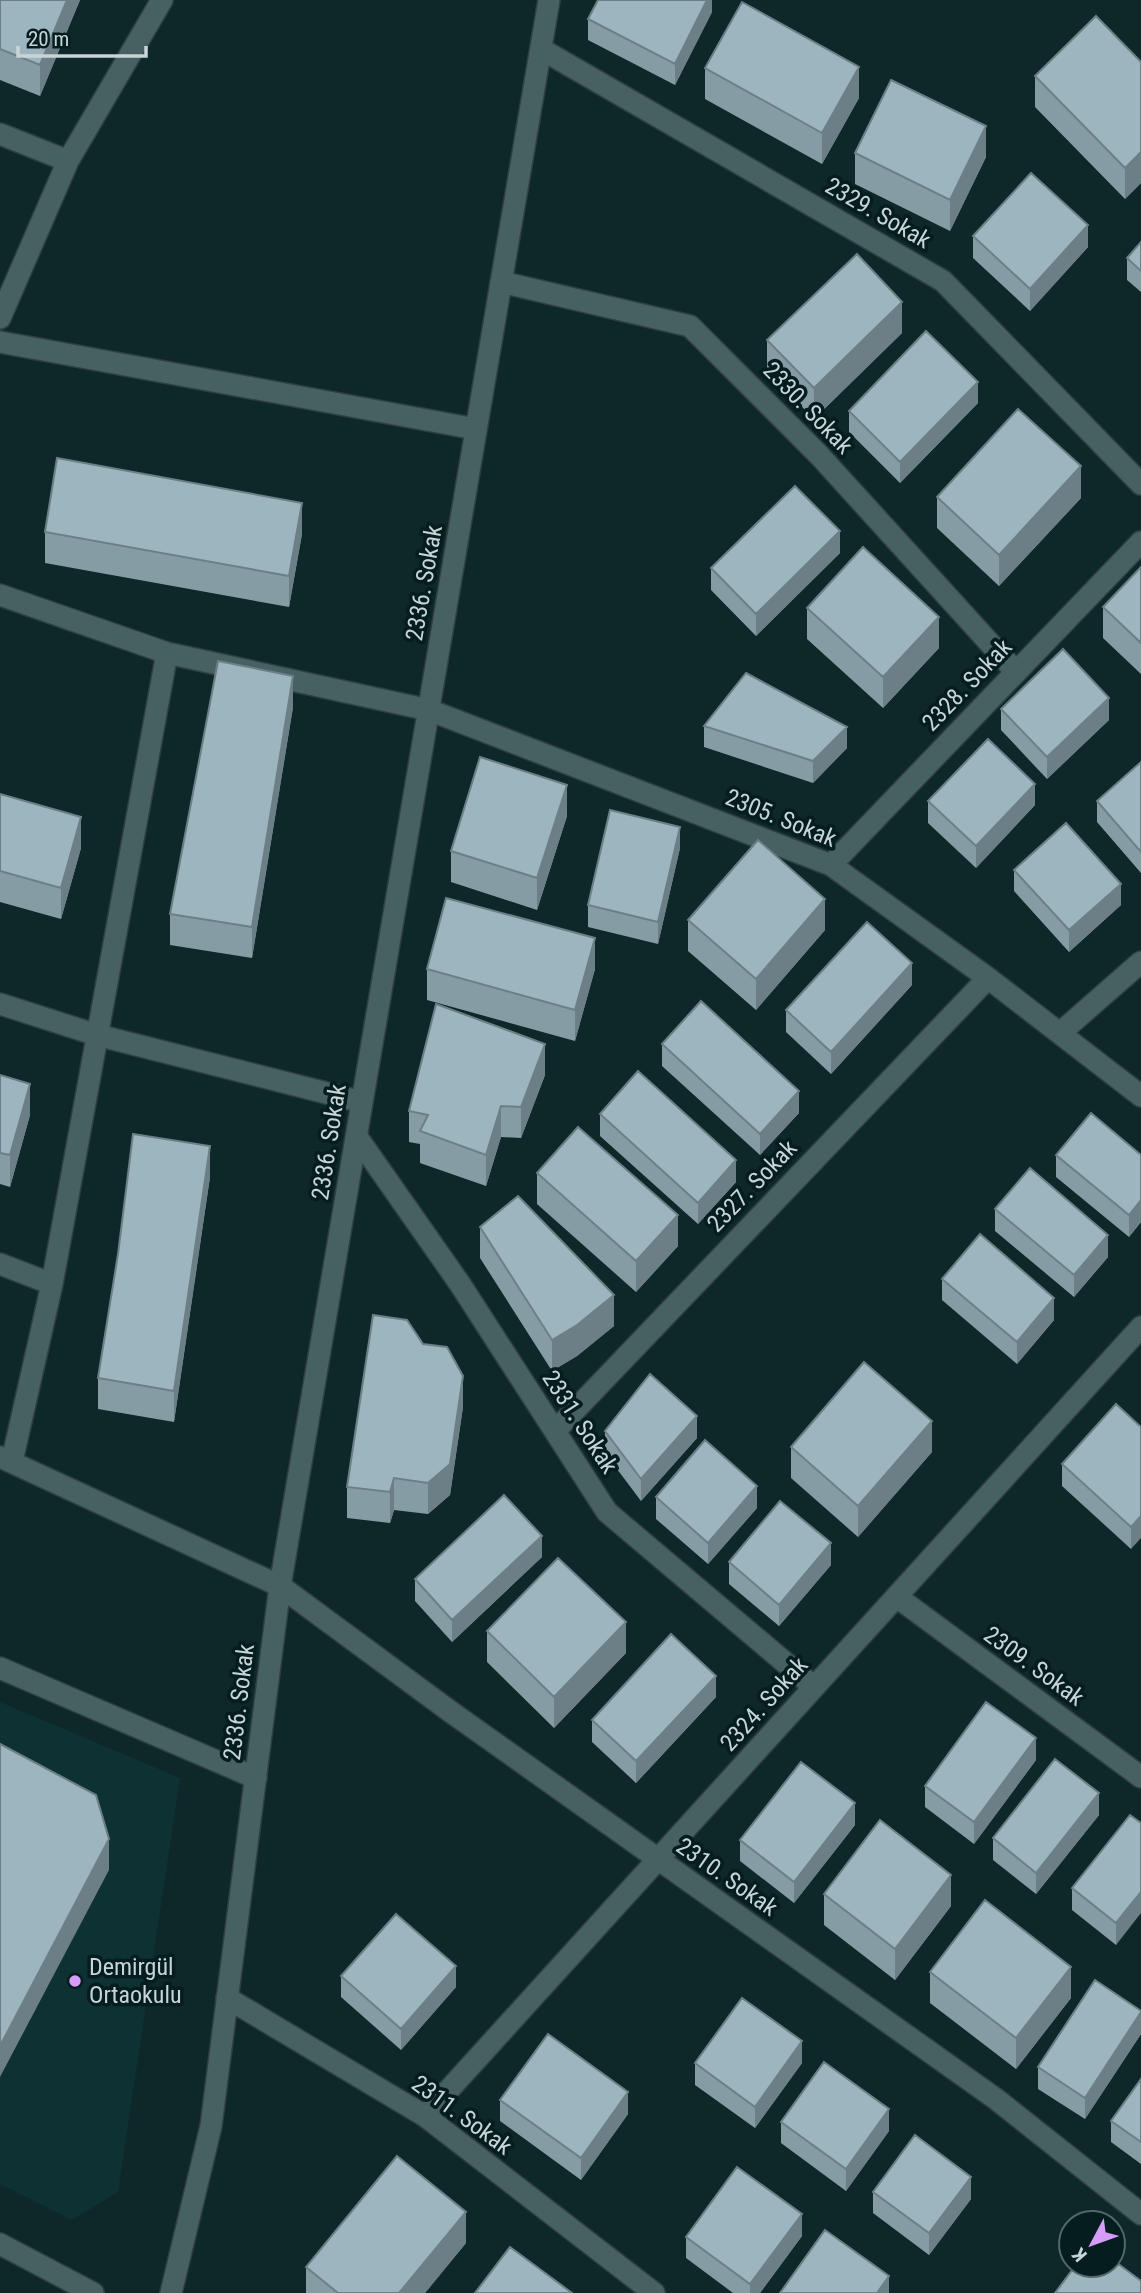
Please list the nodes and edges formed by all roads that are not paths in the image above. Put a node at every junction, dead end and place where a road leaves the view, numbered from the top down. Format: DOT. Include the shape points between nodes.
graph roads {
  1 [pos="162,0"];
  2 [pos="549,0"];
  3 [pos="541,49"];
  4 [pos="0,134"];
  5 [pos="68,161"];
  6 [pos="501,282"];
  7 [pos="0,318"];
  8 [pos="0,342"];
  9 [pos="476,429"];
  10 [pos="1141,484"];
  11 [pos="1141,542"];
  12 [pos="0,595"];
  13 [pos="167,653"];
  14 [pos="1016,672"];
  15 [pos="429,710"];
  16 [pos="831,865"];
  17 [pos="1141,962"];
  18 [pos="988,978"];
  19 [pos="0,1004"];
  20 [pos="1060,1033"];
  21 [pos="97,1035"];
  22 [pos="1141,1096"];
  23 [pos="362,1102"];
  24 [pos="357,1138"];
  25 [pos="0,1264"];
  26 [pos="52,1284"];
  27 [pos="1141,1327"];
  28 [pos="555,1431"];
  29 [pos="6,1459"];
  30 [pos="280,1586"];
  31 [pos="897,1597"];
  32 [pos="0,1668"];
  33 [pos="814,1687"];
  34 [pos="1141,1777"];
  35 [pos="256,1778"];
  36 [pos="658,1860"];
  37 [pos="227,1998"];
  38 [pos="425,2116"];
  39 [pos="1141,2214"];
  40 [pos="0,2244"];
  41 [pos="93,2293"];
  42 [pos="171,2293"];
  43 [pos="654,2293"];
  1 -- 5 [label="street"];
  2 -- 3 [label="street, 2336. Sokak"];
  3 -- 6 [label="street, 2336. Sokak"];
  3 -- 10 [label="street, 2329. Sokak" via="943,281"];
  4 -- 5 [label="street"];
  5 -- 7 [label="street"];
  6 -- 9 [label="street, 2336. Sokak"];
  6 -- 14 [label="street, 2330. Sokak" via="690,327 819,455"];
  8 -- 9 [label="street"];
  9 -- 15 [label="street, 2336. Sokak"];
  11 -- 14 [label="street, 2328. Sokak"];
  12 -- 13 [label="street, 2305. Sokak"];
  13 -- 15 [label="street, 2305. Sokak"];
  13 -- 21 [label="street"];
  14 -- 16 [label="street, 2328. Sokak"];
  15 -- 16 [label="street, 2305. Sokak"];
  15 -- 23 [label="street, 2336. Sokak"];
  16 -- 18 [label="street, 2305. Sokak"];
  17 -- 20 [label="street"];
  18 -- 20 [label="street, 2305. Sokak"];
  18 -- 28 [label="street, 2327. Sokak"];
  19 -- 21 [label="street"];
  20 -- 22 [label="street, 2305. Sokak"];
  21 -- 23 [label="street"];
  21 -- 26 [label="street"];
  23 -- 24 [label="street, 2336. Sokak"];
  24 -- 28 [label="street, 2331. Sokak" via="460,1284"];
  24 -- 30 [label="street, 2336. Sokak"];
  25 -- 26 [label="street"];
  26 -- 29 [label="street"];
  27 -- 31 [label="street, 2324. Sokak"];
  28 -- 33 [label="street, 2331. Sokak" via="607,1512"];
  29 -- 30 [label="street, 2310. Sokak"];
  30 -- 35 [label="street, 2336. Sokak"];
  30 -- 36 [label="street, 2310. Sokak"];
  31 -- 33 [label="street, 2324. Sokak"];
  31 -- 34 [label="street, 2309. Sokak"];
  32 -- 35 [label="street"];
  33 -- 36 [label="street, 2324. Sokak"];
  35 -- 37 [label="street, 2336. Sokak"];
  36 -- 38 [label="street, 2324. Sokak"];
  36 -- 39 [label="street, 2310. Sokak" via="996,2099"];
  37 -- 38 [label="street, 2311. Sokak"];
  37 -- 42 [label="street, 2336. Sokak" via="211,2126"];
  38 -- 43 [label="street, 2311. Sokak"];
  40 -- 41 [label="street"];
}
